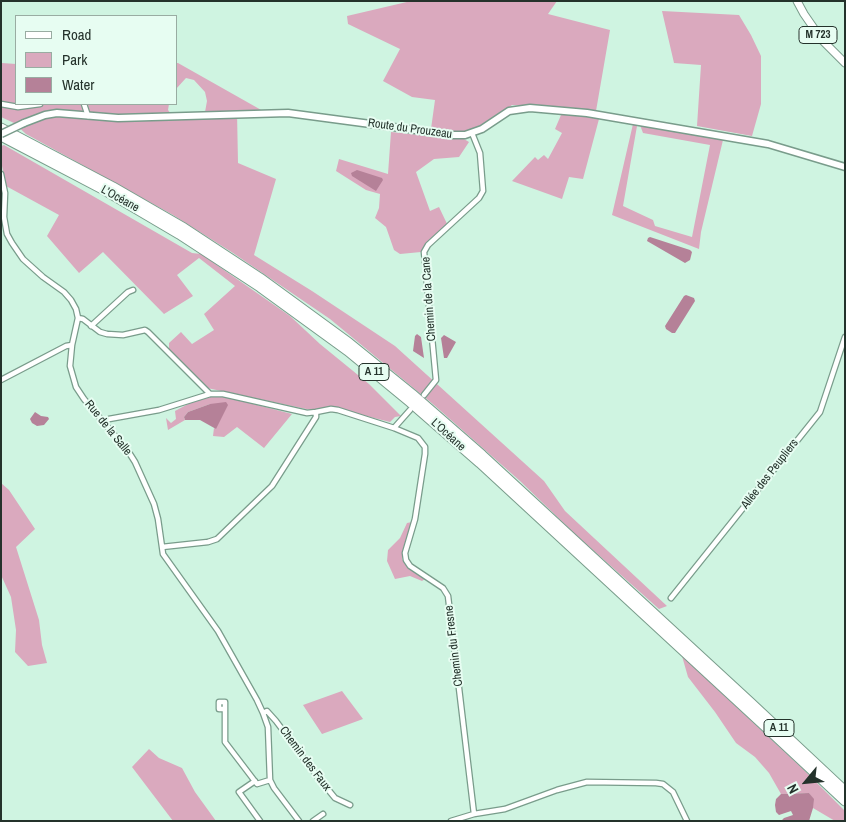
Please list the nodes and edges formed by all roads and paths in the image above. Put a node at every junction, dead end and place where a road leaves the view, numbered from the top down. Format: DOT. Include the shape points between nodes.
graph roads {
  1 [pos="797,1"];
  2 [pos="845,63"];
  3 [pos="1,104"];
  4 [pos="33,105"];
  5 [pos="84,105"];
  6 [pos="88,116"];
  7 [pos="1,128"];
  8 [pos="472,134"];
  9 [pos="1,135"];
  10 [pos="845,167"];
  11 [pos="1,174"];
  12 [pos="3,217"];
  13 [pos="133,290"];
  14 [pos="78,318"];
  15 [pos="91,326"];
  16 [pos="845,337"];
  17 [pos="72,344"];
  18 [pos="1,380"];
  19 [pos="210,394"];
  20 [pos="424,396"];
  21 [pos="410,410"];
  22 [pos="316,412"];
  23 [pos="104,422"];
  24 [pos="394,428"];
  25 [pos="162,547"];
  26 [pos="671,598"];
  27 [pos="225,709"];
  28 [pos="263,713"];
  29 [pos="270,780"];
  30 [pos="254,781"];
  31 [pos="845,791"];
  32 [pos="845,801"];
  33 [pos="350,805"];
  34 [pos="323,814"];
  35 [pos="474,814"];
  36 [pos="260,821"];
  37 [pos="299,821"];
  38 [pos="313,821"];
  39 [pos="451,821"];
  40 [pos="687,821"];
  1 -- 2 [label="main road, M 723" via="822,40"];
  3 -- 4 [label="street"];
  5 -- 6 [label="street"];
  6 -- 8 [label="street, Route du Prouzeau" via="141,118 288,113 453,135"];
  6 -- 9 [label="street, Route du Prouzeau, bridge" via="45,115"];
  7 -- 31 [label="highway, L’Océane / A 11" via="184,228 286,296 361,352 482,455"];
  8 -- 10 [label="street" via="510,111 530,108 588,113 768,144"];
  8 -- 20 [label="street, Chemin de la Cane" via="480,153 483,190 479,198 424,252 436,380"];
  9 -- 32 [label="highway, L’Océane / A 11" via="179,234 260,286 348,351 480,463"];
  11 -- 12 [label="street" via="5,193"];
  12 -- 14 [label="street" via="7,234 17,251 32,268 71,300"];
  13 -- 15 [label="street"];
  14 -- 15 [label="street"];
  14 -- 17 [label="street, Rue de la Salle"];
  15 -- 19 [label="street" via="114,336 145,330"];
  16 -- 26 [label="street, Allée des Peupliers" via="820,412"];
  17 -- 18 [label="street"];
  17 -- 23 [label="street, Rue de la Salle" via="70,366 74,383"];
  19 -- 22 [label="street, Chemin du Fresne"];
  19 -- 23 [label="street"];
  21 -- 24 [label="street"];
  22 -- 24 [label="street, Chemin du Fresne" via="338,410"];
  22 -- 25 [label="street" via="316,417 272,486 217,538"];
  23 -- 25 [label="street, Rue de la Salle" via="135,462 154,504"];
  24 -- 35 [label="street, Chemin du Fresne" via="418,438 425,447 414,519 405,553 410,566 443,588 448,596"];
  25 -- 28 [label="street, Rue de la Salle" via="168,563 218,631"];
  27 -- 30 [label="street" via="225,742"];
  28 -- 29 [label="street, Rue de la Salle" via="268,727"];
  28 -- 33 [label="street, Chemin des Faux" via="267,711 276,721 335,798"];
  29 -- 30 [label="street" via="257,784"];
  29 -- 37 [label="street"];
  30 -- 36 [label="street" via="239,792"];
  34 -- 38 [label="street"];
  35 -- 39 [label="street"];
  35 -- 40 [label="street" via="505,809 587,782 656,783 673,792"];
}
